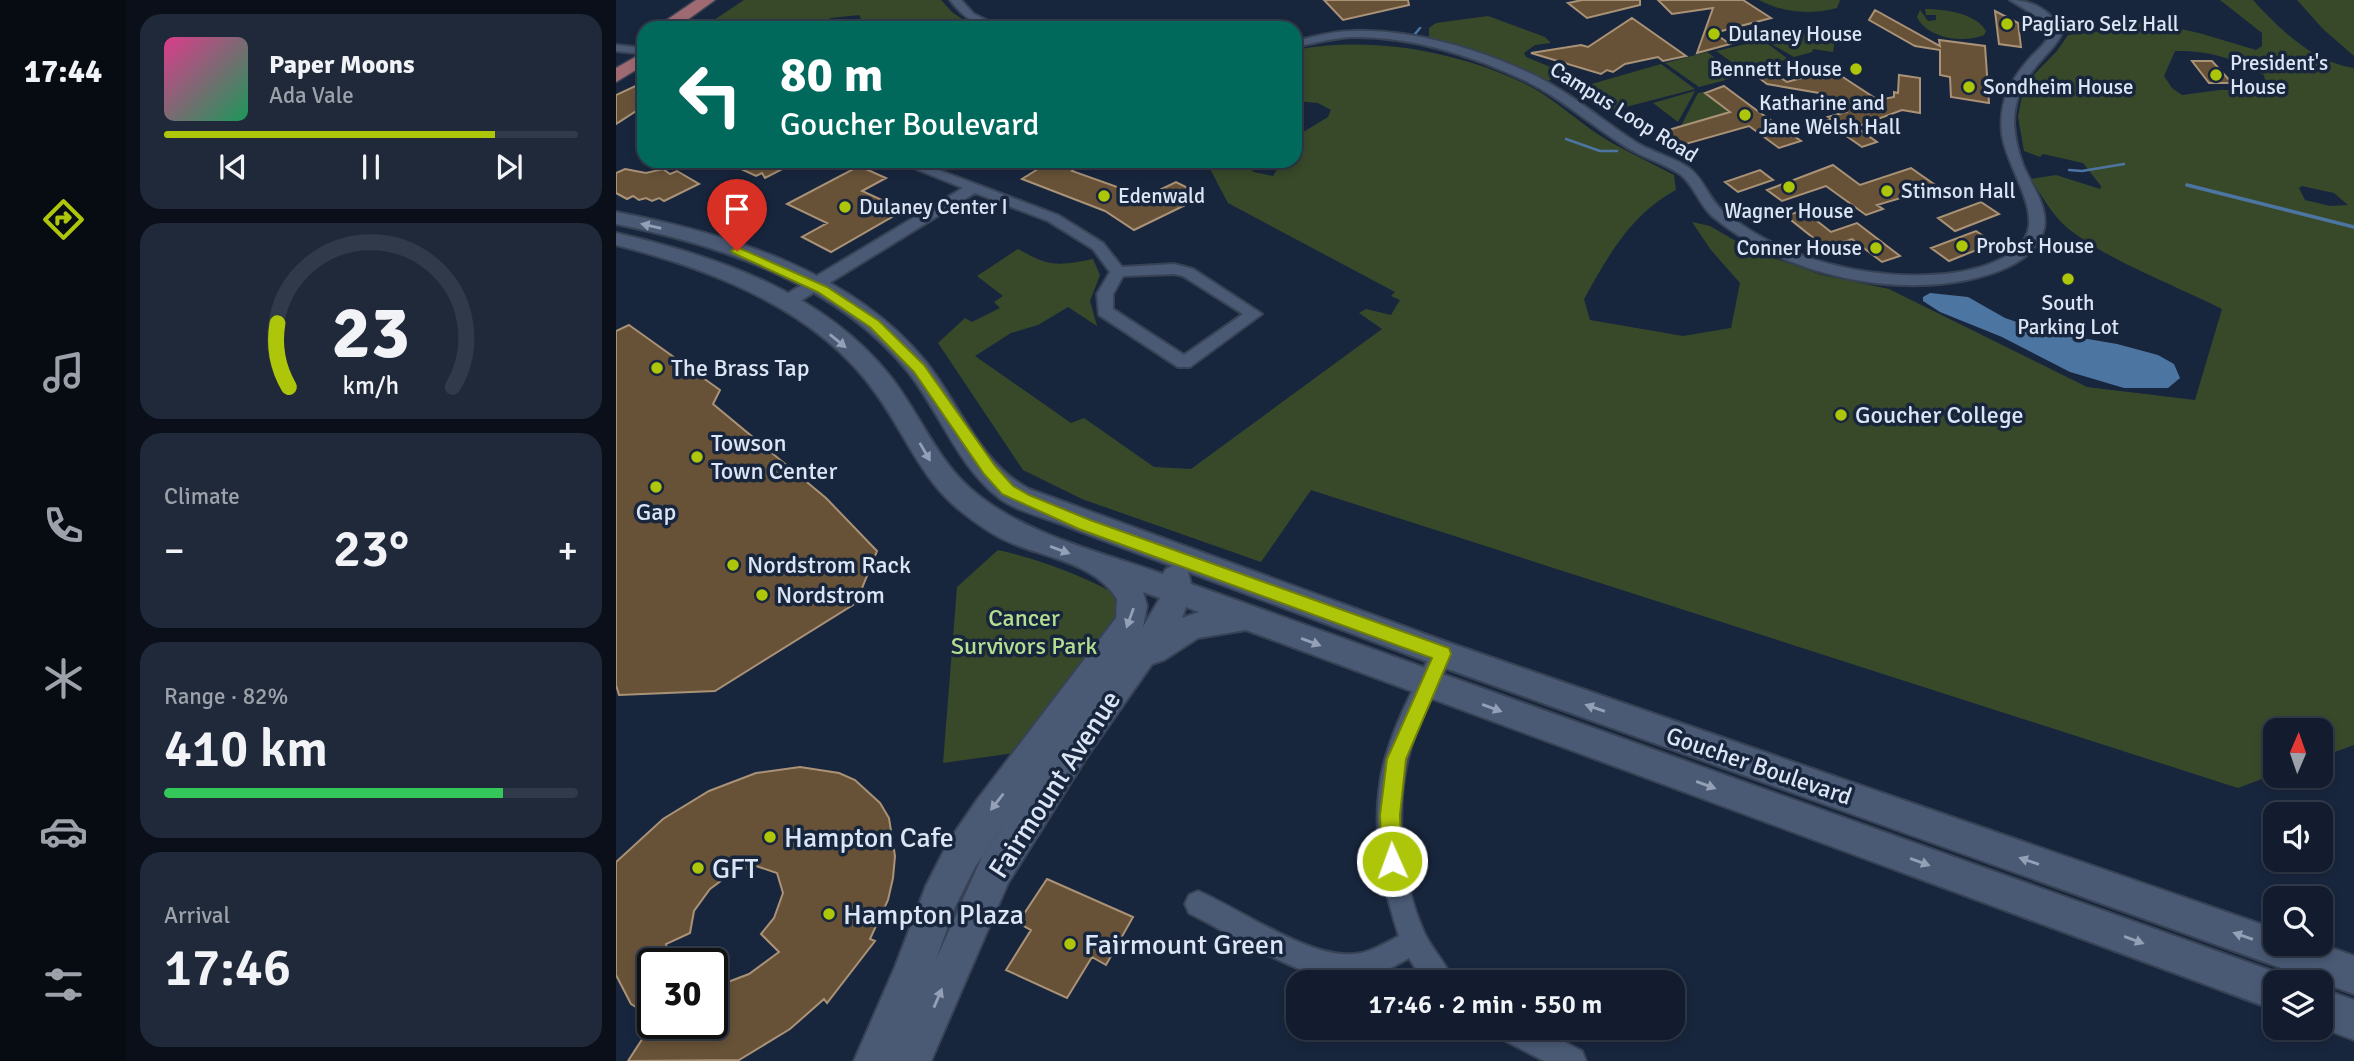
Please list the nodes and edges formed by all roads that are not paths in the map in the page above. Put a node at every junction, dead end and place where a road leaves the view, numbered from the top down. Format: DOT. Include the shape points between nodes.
graph roads {
  1 [pos="707,0"];
  2 [pos="728,0"];
  3 [pos="955,0"];
  4 [pos="2015,0"];
  5 [pos="675,21"];
  6 [pos="697,21"];
  7 [pos="981,21"];
  8 [pos="1302,43"];
  9 [pos="633,51"];
  10 [pos="616,76"];
  11 [pos="920,168"];
  12 [pos="973,188"];
  13 [pos="616,218"];
  14 [pos="616,239"];
  15 [pos="1118,272"];
  16 [pos="812,284"];
  17 [pos="786,302"];
  18 [pos="1165,553"];
  19 [pos="1100,565"];
  20 [pos="1177,593"];
  21 [pos="1247,618"];
  22 [pos="1435,669"];
  23 [pos="1126,674"];
  24 [pos="1198,904"];
  25 [pos="1415,941"];
  26 [pos="1433,970"];
  27 [pos="2354,975"];
  28 [pos="2263,986"];
  29 [pos="2333,1012"];
  30 [pos="2354,1020"];
  31 [pos="1532,1040"];
  32 [pos="874,1061"];
  33 [pos="911,1061"];
  34 [pos="1572,1061"];
  1 -- 5 [label="main road"];
  2 -- 6 [label="main road"];
  3 -- 7 [label="street"];
  4 -- 8 [label="street, Campus Loop Road" via="2043,14 2056,33 2019,80 2010,101 2013,156 2037,211 2038,228 2025,248 2001,264 1965,276 1931,279 1845,272 1774,249 1717,213 1685,171 1636,148 1556,92 1501,65 1448,49 1369,35"];
  9 -- 10 [label="main road"];
  11 -- 12 [label="street"];
  12 -- 15 [label="street" via="1053,218 1083,236"];
  12 -- 16 [label="street"];
  16 -- 13 [label="main road, one-way" via="724,246"];
  14 -- 17 [label="main road, Fairmount Avenue" via="715,269"];
  15 -- 15 [label="street" via="1105,295 1105,310 1184,363 1254,314 1188,272"];
  16 -- 17 [label="street"];
  16 -- 18 [label="main road" via="874,324 906,353 974,452 1008,490"];
  17 -- 19 [label="main road, Fairmount Avenue, one-way" via="874,373 931,462 979,513 1016,533"];
  18 -- 20 [label="main road" via="1175,569"];
  18 -- 22 [label="main road, Goucher Boulevard"];
  19 -- 20 [label="main road, Fairmount Avenue"];
  19 -- 32 [label="main road, Fairmount Avenue, one-way" via="1130,591 1134,609 1130,623 962,854 939,899"];
  20 -- 21 [label="main road, Goucher Boulevard"];
  20 -- 23 [label="main road, Fairmount Avenue" via="1167,618"];
  21 -- 22 [label="main road, Goucher Boulevard, one-way"];
  21 -- 23 [label="main road" via="1206,622 1178,631"];
  22 -- 25 [label="street" via="1396,759 1390,815 1392,861"];
  27 -- 22 [label="main road, Goucher Boulevard, one-way"];
  22 -- 28 [label="main road, Goucher Boulevard, one-way"];
  33 -- 23 [label="main road, Fairmount Avenue, one-way" via="995,870"];
  24 -- 25 [label="street" via="1315,961 1350,968"];
  25 -- 26 [label="street"];
  29 -- 30 [label="main road"];
  31 -- 34 [label="street"];
}
